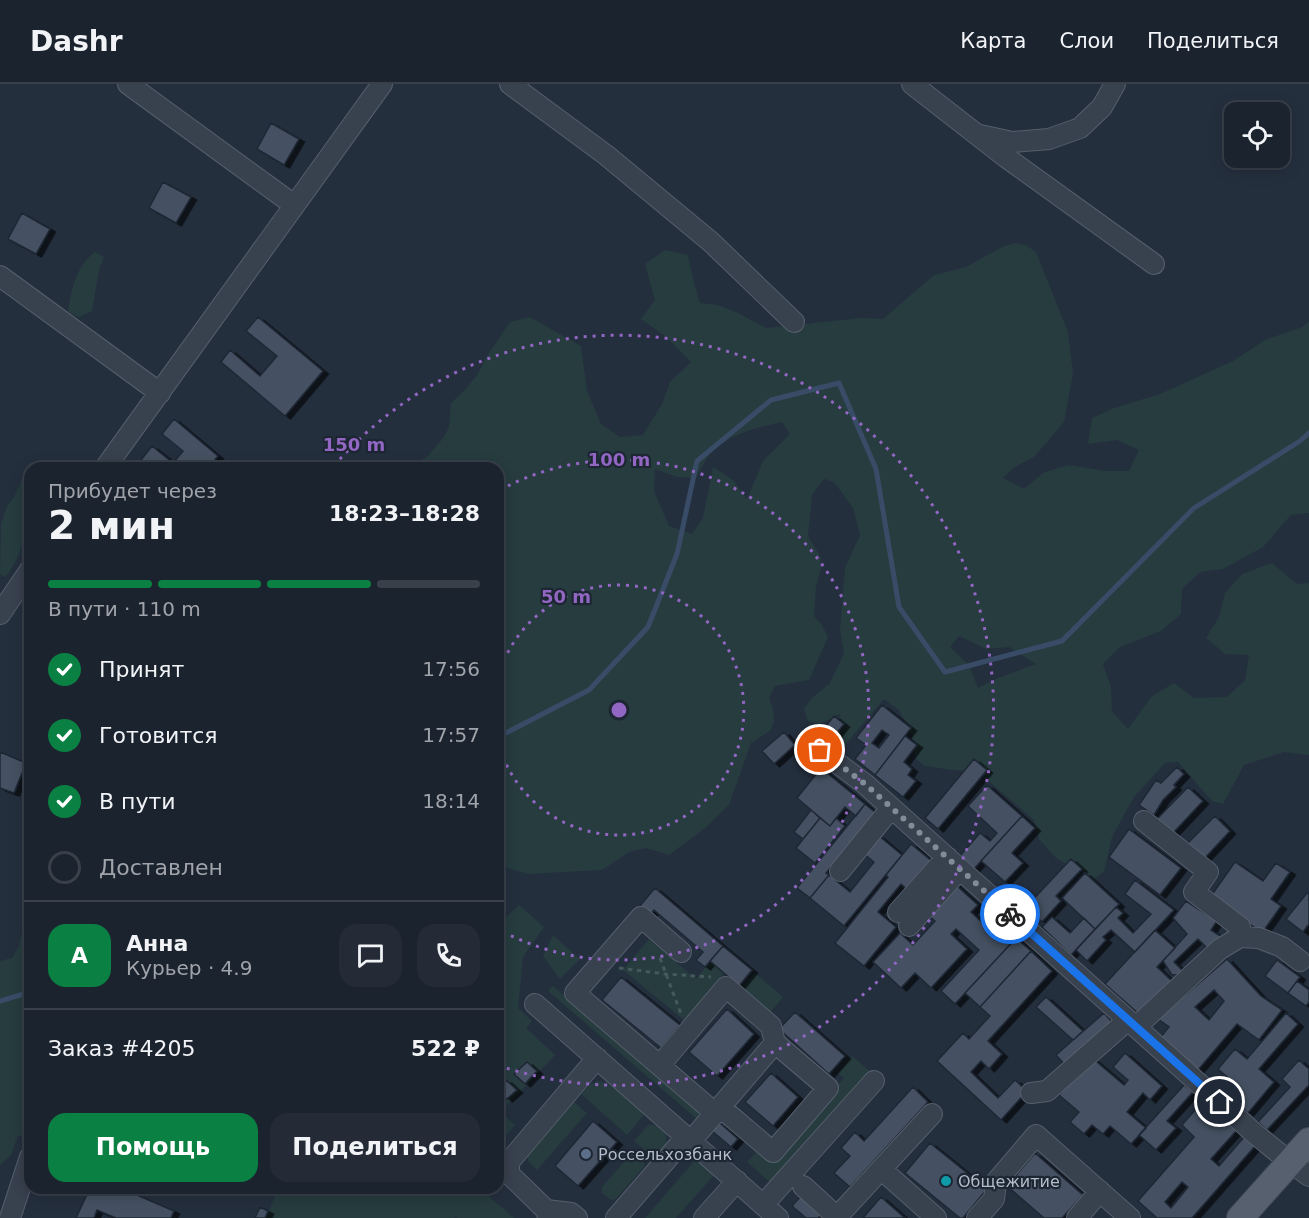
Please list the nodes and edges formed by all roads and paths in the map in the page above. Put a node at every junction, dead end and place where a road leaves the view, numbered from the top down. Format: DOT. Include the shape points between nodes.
graph roads {
  1 [pos="128,84"];
  2 [pos="382,84"];
  3 [pos="510,84"];
  4 [pos="912,84"];
  5 [pos="1115,84"];
  6 [pos="976,134"];
  7 [pos="294,205"];
  8 [pos="1154,264"];
  9 [pos="0,276"];
  10 [pos="794,322"];
  11 [pos="160,393"];
  12 [pos="109,462"];
  13 [pos="24,574"];
  14 [pos="7,586"];
  15 [pos="0,614"];
  16 [pos="820,750"];
  17 [pos="891,808"];
  18 [pos="1144,821"];
  19 [pos="953,863"];
  20 [pos="840,871"];
  21 [pos="903,919"];
  22 [pos="1240,937"];
  23 [pos="658,952"];
  24 [pos="681,952"];
  25 [pos="1300,961"];
  26 [pos="599,965"];
  27 [pos="666,974"];
  28 [pos="726,987"];
  29 [pos="535,1004"];
  30 [pos="1132,1023"];
  31 [pos="688,1032"];
  32 [pos="775,1043"];
  33 [pos="597,1058"];
  34 [pos="660,1065"];
  35 [pos="874,1081"];
  36 [pos="1031,1093"];
  37 [pos="718,1110"];
  38 [pos="932,1114"];
  39 [pos="688,1139"];
  40 [pos="1309,1141"];
  41 [pos="1299,1169"];
  42 [pos="881,1170"];
  43 [pos="24,1175"];
  44 [pos="737,1181"];
  45 [pos="803,1186"];
  46 [pos="1100,1191"];
  47 [pos="763,1205"];
  48 [pos="547,1214"];
  49 [pos="10,1218"];
  50 [pos="577,1218"];
  51 [pos="616,1218"];
  52 [pos="704,1218"];
  53 [pos="778,1218"];
  54 [pos="836,1218"];
  55 [pos="936,1218"];
  56 [pos="977,1218"];
  57 [pos="1077,1218"];
  58 [pos="1130,1218"];
  59 [pos="1240,1218"];
  1 -- 7 [label="street"];
  2 -- 7 [label="street"];
  3 -- 10 [label="street" via="606,155 711,242"];
  4 -- 6 [label="street"];
  5 -- 6 [label="street" via="1102,107 1080,128 1049,139 1012,142"];
  6 -- 8 [label="street"];
  7 -- 11 [label="street"];
  9 -- 11 [label="street"];
  11 -- 12 [label="street"];
  13 -- 14 [label="street"];
  14 -- 15 [label="street"];
  16 -- 17 [label="street"];
  17 -- 19 [label="street"];
  17 -- 20 [label="street"];
  18 -- 22 [label="street" via="1208,872 1194,892 1239,927"];
  19 -- 21 [label="street"];
  19 -- 30 [label="street"];
  22 -- 25 [label="street" via="1259,938 1282,947"];
  22 -- 30 [label="street" via="1220,949"];
  23 -- 27 [label="path"];
  24 -- 26 [label="street" via="641,917"];
  26 -- 27 [label="path"];
  26 -- 34 [label="street" via="575,993"];
  27 -- 28 [label="path" via="715,977"];
  27 -- 31 [label="path"];
  28 -- 31 [label="street"];
  28 -- 32 [label="street" via="771,1026"];
  29 -- 33 [label="street"];
  30 -- 36 [label="street" via="1047,1091"];
  30 -- 41 [label="street"];
  31 -- 34 [label="street"];
  32 -- 37 [label="street"];
  32 -- 37 [label="street" via="828,1088 773,1152"];
  33 -- 39 [label="street"];
  33 -- 48 [label="street" via="508,1162 509,1174"];
  34 -- 37 [label="street"];
  35 -- 47 [label="street"];
  37 -- 39 [label="street"];
  38 -- 42 [label="street"];
  39 -- 44 [label="street"];
  39 -- 51 [label="street"];
  40 -- 41 [label="main road"];
  41 -- 59 [label="main road"];
  42 -- 54 [label="street"];
  42 -- 55 [label="street"];
  43 -- 49 [label="street"];
  44 -- 47 [label="street"];
  44 -- 52 [label="street"];
  45 -- 54 [label="street"];
  46 -- 56 [label="street" via="1036,1135 996,1182 994,1198"];
  46 -- 57 [label="street"];
  46 -- 58 [label="street"];
  47 -- 53 [label="street"];
  48 -- 50 [label="street" via="571,1213"];
}
